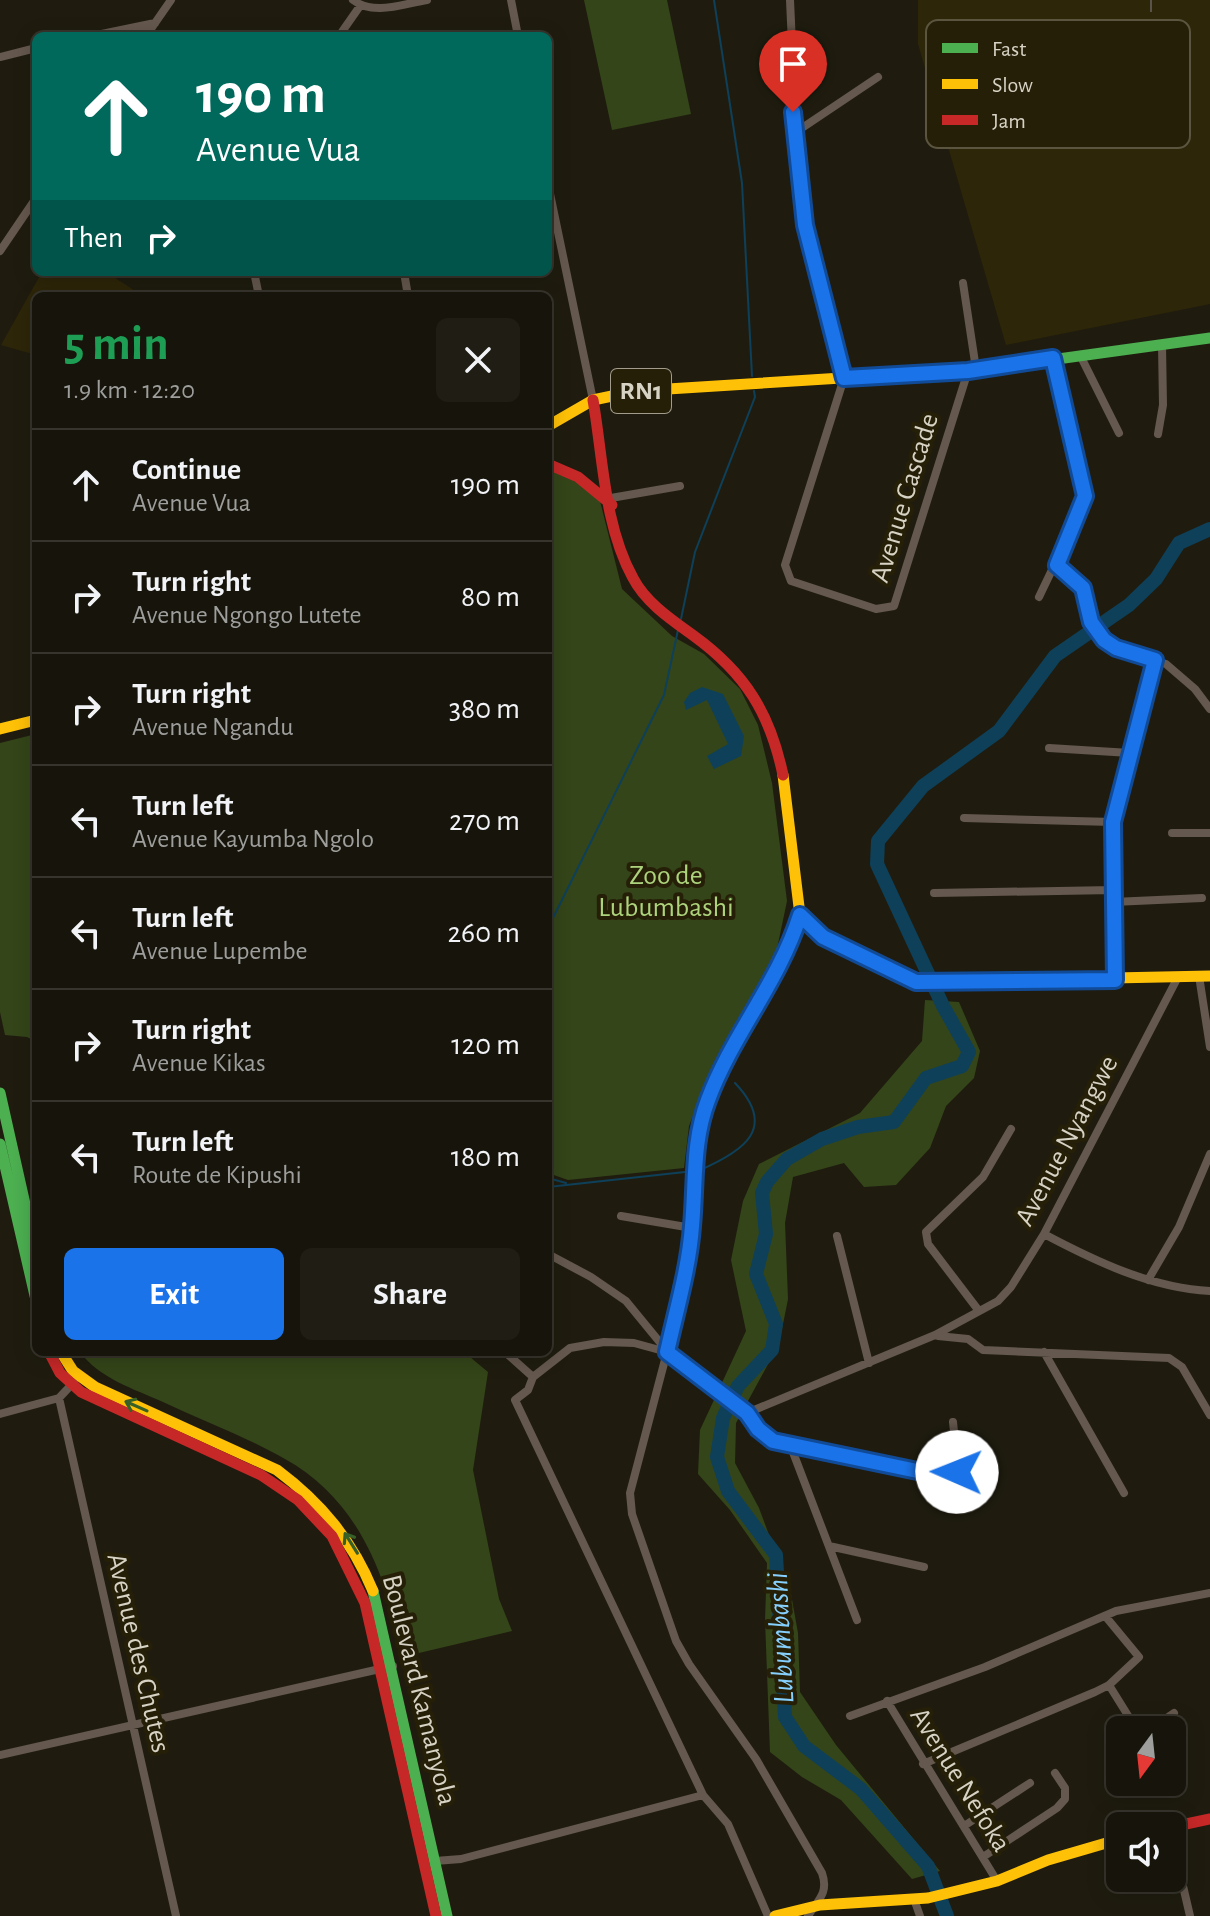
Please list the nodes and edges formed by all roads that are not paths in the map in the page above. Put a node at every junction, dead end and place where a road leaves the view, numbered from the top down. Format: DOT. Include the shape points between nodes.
graph roads {
  1 [pos="171,0"];
  2 [pos="427,0"];
  3 [pos="511,0"];
  4 [pos="790,0"];
  5 [pos="356,3"];
  6 [pos="155,23"];
  7 [pos="111,32"];
  8 [pos="149,32"];
  9 [pos="341,32"];
  10 [pos="517,32"];
  11 [pos="32,49"];
  12 [pos="0,57"];
  13 [pos="878,77"];
  14 [pos="793,134"];
  15 [pos="552,203"];
  16 [pos="32,204"];
  17 [pos="0,251"];
  18 [pos="963,283"];
  19 [pos="1210,338"];
  20 [pos="1162,345"];
  21 [pos="1079,354"];
  22 [pos="1053,358"];
  23 [pos="972,370"];
  24 [pos="844,378"];
  25 [pos="593,400"];
  26 [pos="552,424"];
  27 [pos="1119,433"];
  28 [pos="1158,434"];
  29 [pos="552,466"];
  30 [pos="680,486"];
  31 [pos="612,502"];
  32 [pos="1057,565"];
  33 [pos="1039,597"];
  34 [pos="1155,660"];
  35 [pos="1210,709"];
  36 [pos="32,721"];
  37 [pos="0,729"];
  38 [pos="1049,748"];
  39 [pos="1130,753"];
  40 [pos="964,818"];
  41 [pos="1113,822"];
  42 [pos="1172,833"];
  43 [pos="1210,833"];
  44 [pos="1113,890"];
  45 [pos="934,893"];
  46 [pos="1202,898"];
  47 [pos="1113,902"];
  48 [pos="800,915"];
  49 [pos="1204,976"];
  50 [pos="1178,977"];
  51 [pos="1115,980"];
  52 [pos="1210,1047"];
  53 [pos="0,1093"];
  54 [pos="1011,1129"];
  55 [pos="0,1144"];
  56 [pos="1210,1154"];
  57 [pos="10,1185"];
  58 [pos="621,1216"];
  59 [pos="692,1228"];
  60 [pos="1044,1234"];
  61 [pos="837,1236"];
  62 [pos="32,1243"];
  63 [pos="552,1256"];
  64 [pos="1148,1280"];
  65 [pos="32,1282"];
  66 [pos="1210,1291"];
  67 [pos="979,1311"];
  68 [pos="935,1335"];
  69 [pos="667,1352"];
  70 [pos="1044,1352"];
  71 [pos="53,1356"];
  72 [pos="63,1356"];
  73 [pos="509,1356"];
  74 [pos="869,1363"];
  75 [pos="533,1377"];
  76 [pos="75,1381"];
  77 [pos="59,1398"];
  78 [pos="746,1412"];
  79 [pos="0,1414"];
  80 [pos="1210,1415"];
  81 [pos="953,1422"];
  82 [pos="791,1447"];
  83 [pos="1124,1493"];
  84 [pos="829,1546"];
  85 [pos="924,1567"];
  86 [pos="1210,1593"];
  87 [pos="1106,1617"];
  88 [pos="857,1620"];
  89 [pos="388,1667"];
  90 [pos="1109,1685"];
  91 [pos="887,1701"];
  92 [pos="1174,1713"];
  93 [pos="850,1716"];
  94 [pos="1128,1716"];
  95 [pos="1170,1716"];
  96 [pos="131,1725"];
  97 [pos="0,1755"];
  98 [pos="923,1764"];
  99 [pos="1055,1773"];
  100 [pos="1030,1783"];
  101 [pos="703,1795"];
  102 [pos="1210,1819"];
  103 [pos="1186,1824"];
  104 [pos="964,1826"];
  105 [pos="1106,1843"];
  106 [pos="983,1857"];
  107 [pos="435,1861"];
  108 [pos="997,1881"];
  109 [pos="1184,1892"];
  110 [pos="914,1899"];
  111 [pos="811,1911"];
  112 [pos="176,1916"];
  113 [pos="436,1916"];
  114 [pos="447,1916"];
  115 [pos="768,1916"];
  116 [pos="775,1916"];
  117 [pos="920,1916"];
  118 [pos="1190,1916"];
  1 -- 6 [label="street"];
  2 -- 5 [label="street" via="378,9"];
  3 -- 10 [label="street"];
  4 -- 14 [label="street"];
  5 -- 9 [label="street"];
  6 -- 7 [label="street"];
  6 -- 8 [label="street"];
  11 -- 12 [label="street"];
  13 -- 14 [label="street"];
  14 -- 24 [label="street" via="805,225"];
  15 -- 25 [label="street"];
  16 -- 17 [label="street"];
  18 -- 23 [label="street"];
  19 -- 20 [label="main road, RN1"];
  20 -- 21 [label="main road, RN1"];
  20 -- 28 [label="street"];
  21 -- 22 [label="main road, RN1"];
  21 -- 27 [label="street"];
  22 -- 23 [label="main road, RN1"];
  22 -- 32 [label="street" via="1085,496"];
  23 -- 24 [label="main road, RN1"];
  23 -- 24 [label="street, Avenue Cascade" via="896,602 881,610 797,584 785,571"];
  24 -- 25 [label="main road, RN1" via="636,391"];
  25 -- 26 [label="main road, RN1"];
  25 -- 31 [label="main road"];
  29 -- 31 [label="main road"];
  30 -- 31 [label="street"];
  31 -- 48 [label="main road" via="630,576 672,618 710,644 757,697 772,730"];
  32 -- 33 [label="street"];
  32 -- 34 [label="street" via="1083,588 1091,622 1101,636 1116,648"];
  34 -- 35 [label="street" via="1177,672"];
  34 -- 39 [label="street"];
  36 -- 37 [label="main road"];
  38 -- 39 [label="street"];
  39 -- 41 [label="street"];
  40 -- 41 [label="street"];
  41 -- 44 [label="street"];
  42 -- 43 [label="street"];
  44 -- 45 [label="street"];
  44 -- 47 [label="street"];
  46 -- 47 [label="street"];
  47 -- 51 [label="street"];
  48 -- 51 [label="main road" via="839,946 925,983"];
  48 -- 59 [label="street" via="781,965 714,1084 699,1129"];
  49 -- 50 [label="main road"];
  49 -- 52 [label="street"];
  50 -- 51 [label="main road"];
  50 -- 60 [label="street, Avenue Nyangwe"];
  53 -- 57 [label="main road"];
  54 -- 67 [label="street, Avenue Nyangwe" via="983,1177 926,1232 928,1244"];
  55 -- 57 [label="main road"];
  56 -- 64 [label="street" via="1179,1227"];
  57 -- 62 [label="main road"];
  57 -- 65 [label="main road"];
  58 -- 59 [label="street"];
  59 -- 69 [label="street"];
  60 -- 64 [label="street"];
  60 -- 67 [label="street, Avenue Nyangwe" via="1011,1287"];
  61 -- 74 [label="street"];
  63 -- 69 [label="street" via="626,1301"];
  64 -- 66 [label="street"];
  67 -- 68 [label="street, Avenue Nyangwe"];
  68 -- 70 [label="street" via="968,1339 983,1350"];
  68 -- 74 [label="street, Avenue Nyangwe"];
  69 -- 75 [label="street" via="634,1343 579,1345 561,1352"];
  69 -- 78 [label="street"];
  69 -- 111 [label="street" via="636,1464 632,1514 671,1628 689,1664 756,1759 822,1873 825,1890"];
  70 -- 80 [label="street" via="1169,1358 1182,1367"];
  70 -- 83 [label="street"];
  71 -- 76 [label="main road, Boulevard Kamanyola"];
  72 -- 76 [label="main road, Boulevard Kamanyola"];
  73 -- 75 [label="street"];
  74 -- 78 [label="street, Avenue Nyangwe"];
  75 -- 101 [label="street" via="515,1401"];
  76 -- 77 [label="street"];
  76 -- 89 [label="main road, Boulevard Kamanyola" via="254,1458 303,1489 332,1516 360,1558 373,1590"];
  77 -- 79 [label="street"];
  77 -- 96 [label="street, Avenue des Chutes"];
  78 -- 82 [label="street" via="763,1434"];
  81 -- 82 [label="street" via="958,1469 951,1478"];
  82 -- 84 [label="street"];
  84 -- 85 [label="street"];
  84 -- 88 [label="street"];
  86 -- 87 [label="street"];
  87 -- 90 [label="street" via="1139,1657"];
  87 -- 91 [label="street"];
  89 -- 96 [label="street"];
  89 -- 107 [label="main road, Boulevard Kamanyola"];
  89 -- 113 [label="main road, Boulevard Kamanyola"];
  90 -- 94 [label="street"];
  90 -- 98 [label="street"];
  91 -- 93 [label="street"];
  91 -- 98 [label="street, Avenue Nefoka"];
  92 -- 95 [label="street"];
  96 -- 97 [label="street"];
  96 -- 112 [label="street, Avenue des Chutes"];
  98 -- 104 [label="street, Avenue Nefoka"];
  99 -- 106 [label="street" via="1065,1799"];
  100 -- 104 [label="street"];
  101 -- 107 [label="street" via="461,1859"];
  101 -- 115 [label="street" via="728,1824"];
  102 -- 103 [label="main road"];
  104 -- 106 [label="street, Avenue Nefoka"];
  105 -- 108 [label="main road"];
  106 -- 108 [label="street, Avenue Nefoka"];
  107 -- 114 [label="main road, Boulevard Kamanyola"];
  108 -- 110 [label="main road"];
  109 -- 118 [label="street"];
  110 -- 111 [label="main road"];
  110 -- 117 [label="street"];
  111 -- 116 [label="main road"];
}
